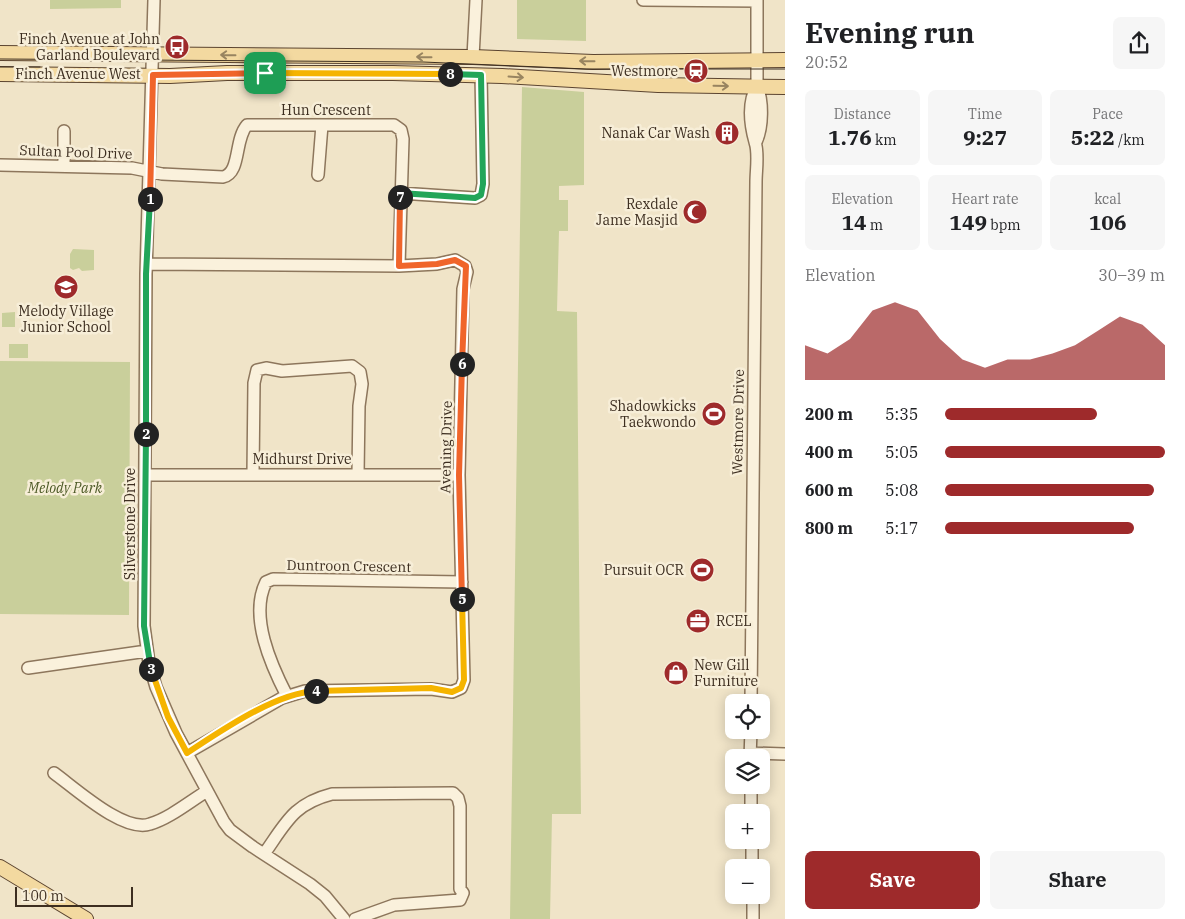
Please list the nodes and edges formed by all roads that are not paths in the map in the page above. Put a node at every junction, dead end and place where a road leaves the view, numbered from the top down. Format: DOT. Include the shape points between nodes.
graph roads {
  1 [pos="154,0"];
  2 [pos="476,0"];
  3 [pos="643,0"];
  4 [pos="757,0"];
  5 [pos="0,53"];
  6 [pos="154,54"];
  7 [pos="473,57"];
  8 [pos="758,60"];
  9 [pos="785,60"];
  10 [pos="0,74"];
  11 [pos="153,75"];
  12 [pos="481,75"];
  13 [pos="757,86"];
  14 [pos="785,87"];
  15 [pos="322,125"];
  16 [pos="64,131"];
  17 [pos="0,165"];
  18 [pos="64,166"];
  19 [pos="150,172"];
  20 [pos="318,175"];
  21 [pos="400,193"];
  22 [pos="147,264"];
  23 [pos="399,266"];
  24 [pos="253,474"];
  25 [pos="358,474"];
  26 [pos="146,475"];
  27 [pos="459,475"];
  28 [pos="462,582"];
  29 [pos="147,651"];
  30 [pos="28,668"];
  31 [pos="751,694"];
  32 [pos="287,696"];
  33 [pos="187,753"];
  34 [pos="770,754"];
  35 [pos="785,754"];
  36 [pos="54,773"];
  37 [pos="207,791"];
  38 [pos="264,854"];
  39 [pos="0,867"];
  40 [pos="753,904"];
  41 [pos="86,919"];
  42 [pos="344,919"];
  43 [pos="354,919"];
  44 [pos="753,919"];
  1 -- 6 [label="street, Silverstone Drive"];
  2 -- 7 [label="street"];
  3 -- 4 [label="street"];
  4 -- 8 [label="street, Westmore Drive"];
  5 -- 6 [label="main road, Finch Avenue West"];
  7 -- 6 [label="main road, Finch Avenue West, one-way"];
  6 -- 11 [label="street, Silverstone Drive"];
  8 -- 7 [label="main road, Finch Avenue West, one-way" via="593,62"];
  8 -- 9 [label="main road, Finch Avenue West"];
  8 -- 13 [label="street, Westmore Drive"];
  10 -- 11 [label="main road, Finch Avenue West"];
  11 -- 12 [label="main road, Finch Avenue West" via="311,72"];
  11 -- 19 [label="street, Silverstone Drive"];
  12 -- 13 [label="main road, Finch Avenue West, one-way"];
  12 -- 21 [label="street" via="481,195 475,198"];
  13 -- 14 [label="main road, Finch Avenue West"];
  13 -- 31 [label="street, Westmore Drive" via="761,98 756,143"];
  15 -- 19 [label="street, Hun Crescent" via="247,125 240,133 234,170 230,176 211,178"];
  15 -- 20 [label="street"];
  15 -- 21 [label="street, Hun Crescent" via="394,125 401,130"];
  16 -- 18 [label="street"];
  17 -- 18 [label="street, Sultan Pool Drive"];
  18 -- 19 [label="street, Sultan Pool Drive" via="132,168"];
  19 -- 22 [label="street, Silverstone Drive"];
  21 -- 23 [label="street, Hun Crescent"];
  22 -- 23 [label="street, Avening Drive"];
  22 -- 26 [label="street, Silverstone Drive"];
  23 -- 27 [label="street, Avening Drive" via="455,260 466,266"];
  24 -- 25 [label="street, Midhurst Drive"];
  24 -- 25 [label="street" via="254,383 258,370 352,366 360,372 362,384"];
  24 -- 26 [label="street, Midhurst Drive"];
  25 -- 27 [label="street, Midhurst Drive"];
  26 -- 29 [label="street, Silverstone Drive" via="144,626"];
  27 -- 28 [label="street, Avening Drive"];
  28 -- 32 [label="street, Avening Drive" via="464,680 461,688 452,692 431,688 305,691"];
  28 -- 32 [label="street, Duntroon Crescent" via="284,579 266,582 261,590 260,611 264,638 269,660"];
  29 -- 30 [label="street"];
  29 -- 33 [label="street, Silverstone Drive" via="156,687"];
  32 -- 33 [label="street, Avening Drive"];
  33 -- 37 [label="street, Silverstone Drive"];
  34 -- 35 [label="street"];
  36 -- 37 [label="street" via="123,822 139,826 153,824"];
  37 -- 38 [label="street, Silverstone Drive" via="230,830"];
  38 -- 42 [label="street, Silverstone Drive" via="325,896"];
  38 -- 43 [label="street" via="286,818 317,798 332,794 453,794 458,798 460,889 463,896 460,900 394,905"];
  39 -- 41 [label="main road"];
  40 -- 44 [label="street"];
}
